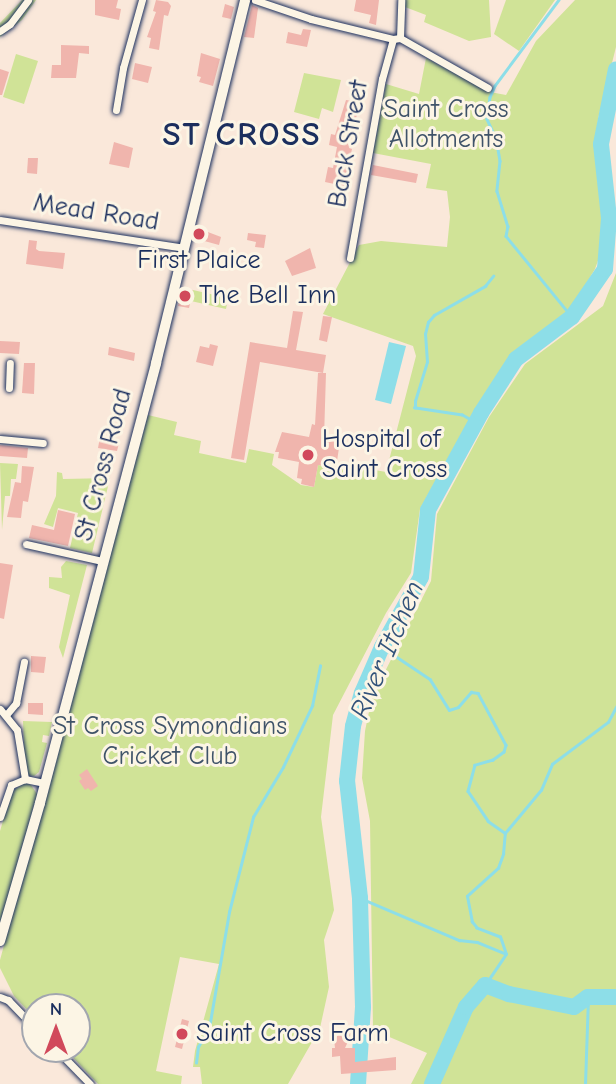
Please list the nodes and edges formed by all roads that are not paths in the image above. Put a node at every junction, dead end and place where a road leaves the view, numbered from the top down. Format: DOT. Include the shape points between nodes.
graph roads {
  1 [pos="28,0"];
  2 [pos="142,0"];
  3 [pos="245,0"];
  4 [pos="255,0"];
  5 [pos="401,0"];
  6 [pos="0,30"];
  7 [pos="396,39"];
  8 [pos="488,88"];
  9 [pos="116,110"];
  10 [pos="0,220"];
  11 [pos="185,248"];
  12 [pos="350,258"];
  13 [pos="10,363"];
  14 [pos="0,374"];
  15 [pos="9,374"];
  16 [pos="9,388"];
  17 [pos="0,439"];
  18 [pos="43,443"];
  19 [pos="26,544"];
  20 [pos="102,561"];
  21 [pos="24,662"];
  22 [pos="0,709"];
  23 [pos="6,715"];
  24 [pos="25,779"];
  25 [pos="44,783"];
  26 [pos="0,817"];
  27 [pos="0,940"];
  28 [pos="0,997"];
  29 [pos="21,1013"];
  30 [pos="70,1063"];
  31 [pos="90,1084"];
  1 -- 6 [label="street"];
  2 -- 9 [label="street" via="122,68"];
  3 -- 11 [label="main road, St Cross Road"];
  4 -- 7 [label="street"];
  5 -- 7 [label="street, Back Street"];
  7 -- 8 [label="street"];
  7 -- 12 [label="street, Back Street" via="382,79"];
  10 -- 11 [label="street, Mead Road"];
  11 -- 20 [label="main road, St Cross Road"];
  13 -- 15 [label="street"];
  14 -- 15 [label="street"];
  15 -- 16 [label="street"];
  17 -- 18 [label="street"];
  19 -- 20 [label="street"];
  20 -- 25 [label="main road, St Cross Road"];
  21 -- 23 [label="street" via="16,703"];
  22 -- 23 [label="street"];
  23 -- 24 [label="street" via="21,741"];
  24 -- 25 [label="street"];
  24 -- 26 [label="street" via="11,785"];
  25 -- 27 [label="main road, St Cross Road"];
  28 -- 29 [label="street"];
  30 -- 31 [label="street"];
}
